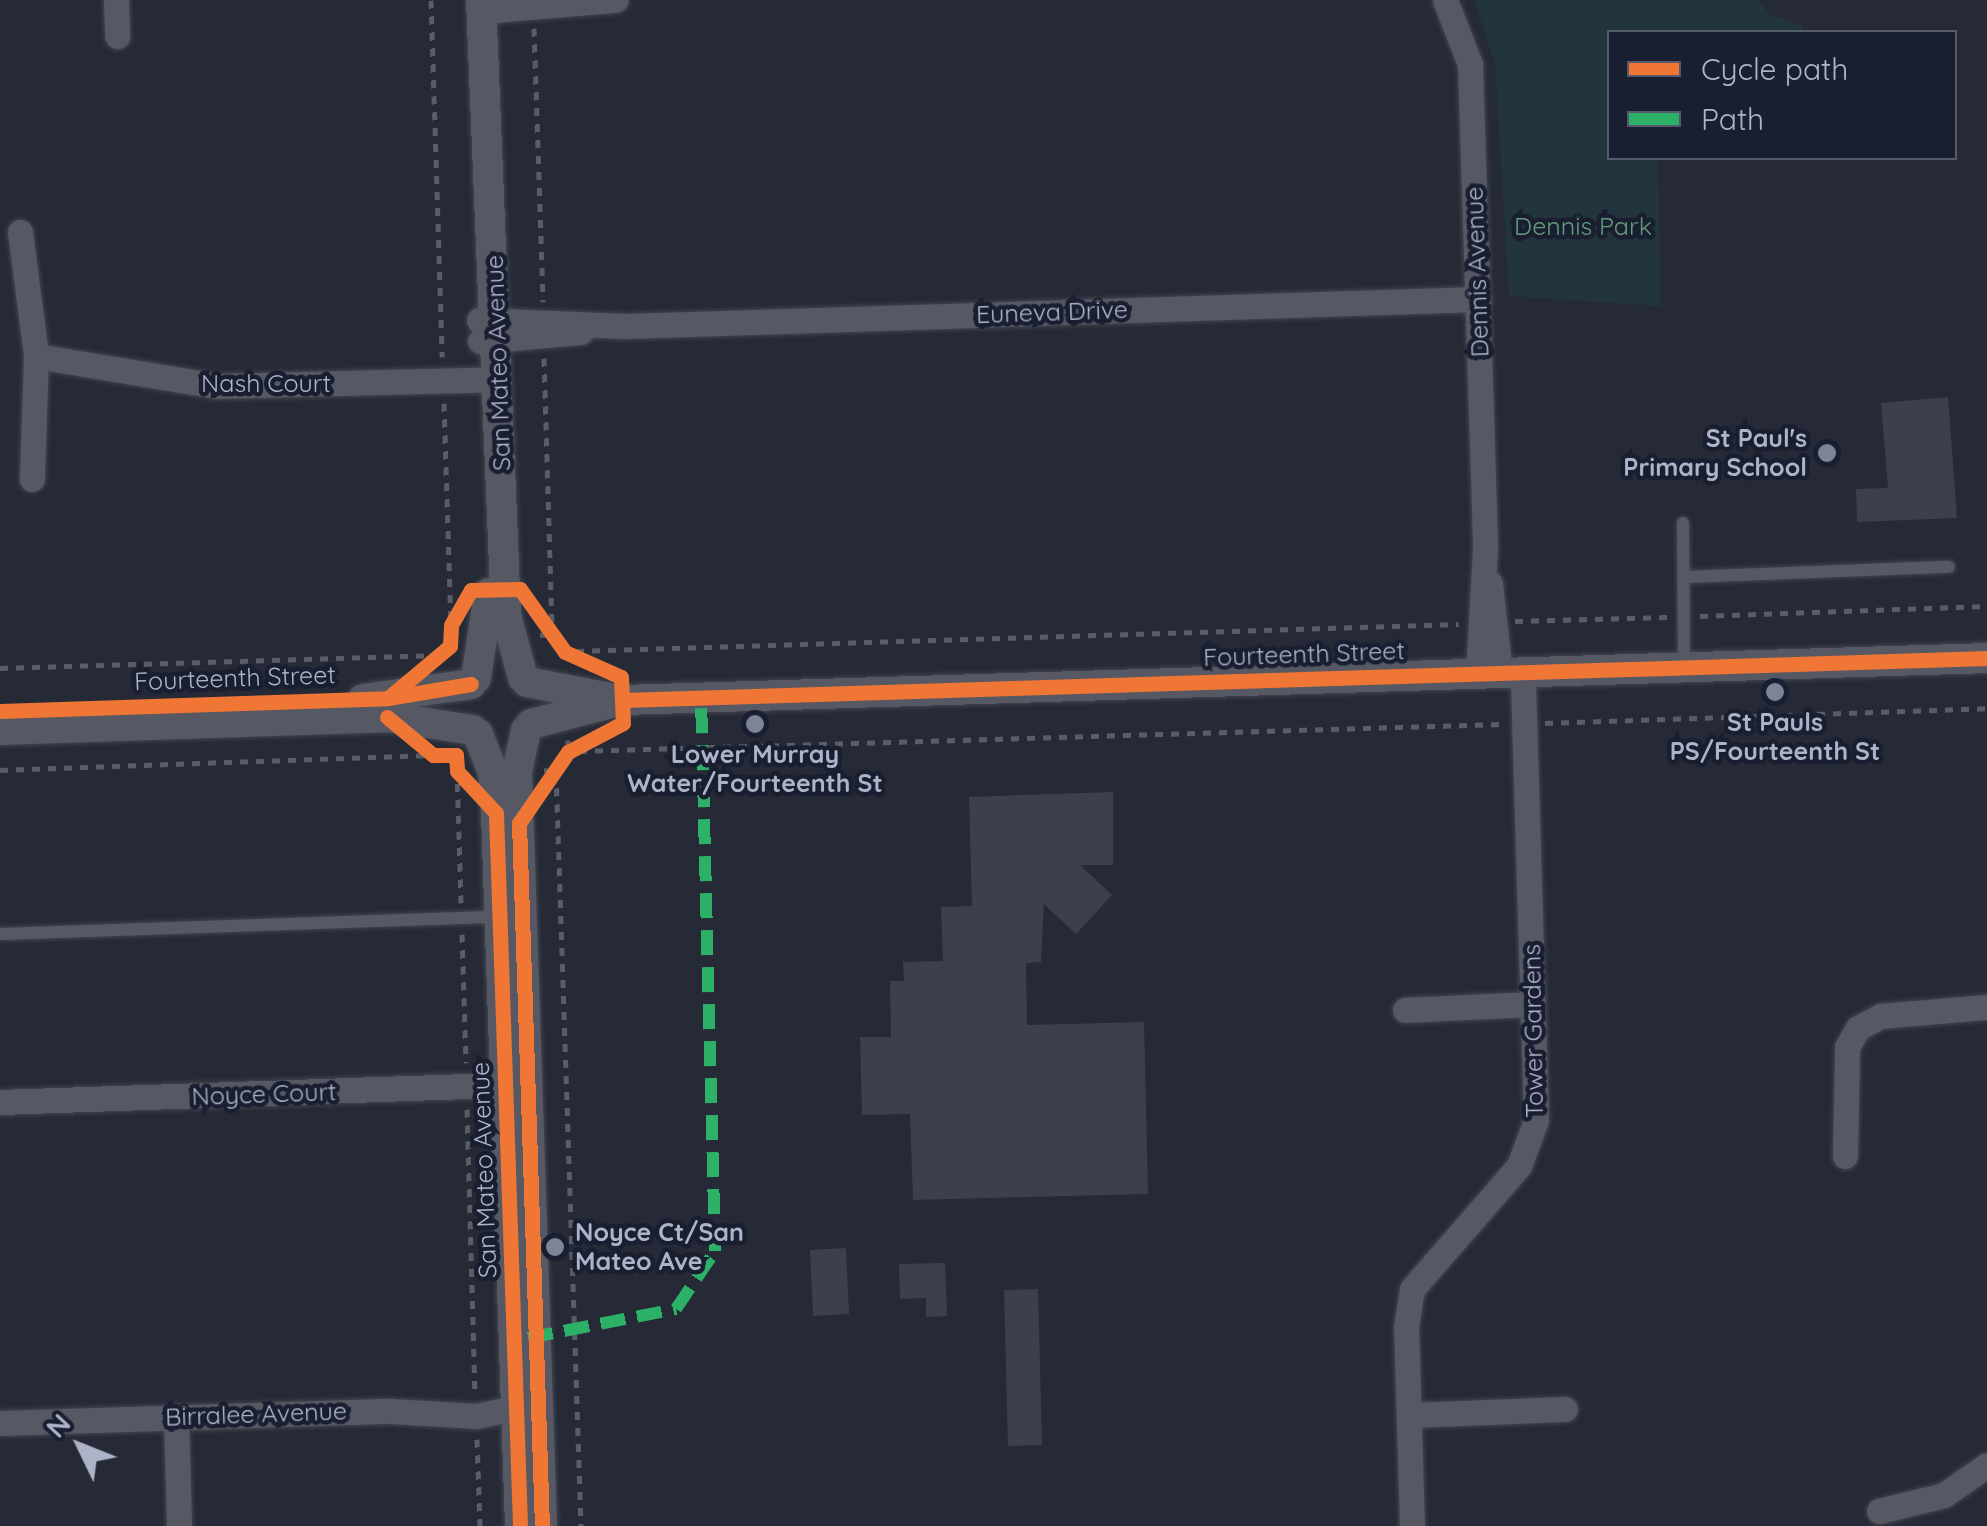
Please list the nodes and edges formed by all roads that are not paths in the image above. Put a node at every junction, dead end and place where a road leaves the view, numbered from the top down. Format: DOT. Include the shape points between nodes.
graph roads {
  1 [pos="116,0"];
  2 [pos="616,0"];
  3 [pos="1444,0"];
  4 [pos="481,5"];
  5 [pos="117,36"];
  6 [pos="20,232"];
  7 [pos="1479,299"];
  8 [pos="488,330"];
  9 [pos="36,356"];
  10 [pos="490,379"];
  11 [pos="32,478"];
  12 [pos="1683,523"];
  13 [pos="1949,567"];
  14 [pos="1684,577"];
  15 [pos="497,589"];
  16 [pos="1987,658"];
  17 [pos="1684,668"];
  18 [pos="1500,672"];
  19 [pos="525,680"];
  20 [pos="474,681"];
  21 [pos="623,700"];
  22 [pos="387,708"];
  23 [pos="0,710"];
  24 [pos="528,727"];
  25 [pos="0,730"];
  26 [pos="476,732"];
  27 [pos="508,818"];
  28 [pos="511,916"];
  29 [pos="0,934"];
  30 [pos="1533,1004"];
  31 [pos="1987,1008"];
  32 [pos="1404,1010"];
  33 [pos="517,1084"];
  34 [pos="0,1102"];
  35 [pos="1844,1156"];
  36 [pos="523,1404"];
  37 [pos="1565,1409"];
  38 [pos="176,1416"];
  39 [pos="1410,1416"];
  40 [pos="0,1423"];
  41 [pos="1987,1465"];
  42 [pos="1879,1511"];
  43 [pos="179,1526"];
  44 [pos="520,1526"];
  45 [pos="542,1526"];
  46 [pos="1412,1526"];
  1 -- 5 [label="street"];
  2 -- 4 [label="street"];
  3 -- 7 [label="street, Dennis Avenue" via="1470,64"];
  4 -- 8 [label="street, San Mateo Avenue" via="484,107 475,164"];
  6 -- 9 [label="street"];
  7 -- 8 [label="street, Euneva Drive"];
  7 -- 18 [label="street, Dennis Avenue" via="1487,622"];
  8 -- 10 [label="street, San Mateo Avenue"];
  9 -- 10 [label="street, Nash Court" via="217,386"];
  9 -- 11 [label="street"];
  10 -- 15 [label="street, San Mateo Avenue"];
  12 -- 14 [label="lane"];
  13 -- 14 [label="lane"];
  14 -- 17 [label="lane"];
  15 -- 19 [label="street, San Mateo Avenue"];
  15 -- 20 [label="street, San Mateo Avenue"];
  16 -- 17 [label="street, Fourteenth Street"];
  17 -- 18 [label="street, Fourteenth Street"];
  18 -- 21 [label="street, Fourteenth Street"];
  18 -- 30 [label="street, Tower Gardens" via="1525,724"];
  19 -- 20 [label="street" via="505,670"];
  19 -- 21 [label="street, Fourteenth Street"];
  19 -- 24 [label="street" via="536,702"];
  20 -- 22 [label="street, Fourteenth Street"];
  20 -- 26 [label="street" via="464,702"];
  21 -- 24 [label="street, Fourteenth Street"];
  22 -- 23 [label="street, Fourteenth Street"];
  22 -- 25 [label="street, Fourteenth Street"];
  22 -- 26 [label="street, Fourteenth Street"];
  24 -- 26 [label="street" via="497,742"];
  24 -- 27 [label="street, San Mateo Avenue"];
  26 -- 27 [label="street, San Mateo Avenue"];
  27 -- 28 [label="street, San Mateo Avenue"];
  28 -- 29 [label="lane"];
  28 -- 33 [label="street, San Mateo Avenue"];
  30 -- 32 [label="street"];
  30 -- 39 [label="street, Tower Gardens" via="1534,1134 1519,1166 1412,1289"];
  31 -- 35 [label="street" via="1881,1016 1858,1028 1847,1046"];
  33 -- 34 [label="street, Noyce Court"];
  33 -- 36 [label="street, San Mateo Avenue"];
  36 -- 38 [label="street, Birralee Avenue"];
  36 -- 44 [label="street, San Mateo Avenue"];
  36 -- 45 [label="street, San Mateo Avenue"];
  37 -- 39 [label="street"];
  38 -- 40 [label="street, Birralee Avenue"];
  38 -- 43 [label="street"];
  39 -- 46 [label="street, Tower Gardens"];
  41 -- 42 [label="street" via="1944,1495"];
}
